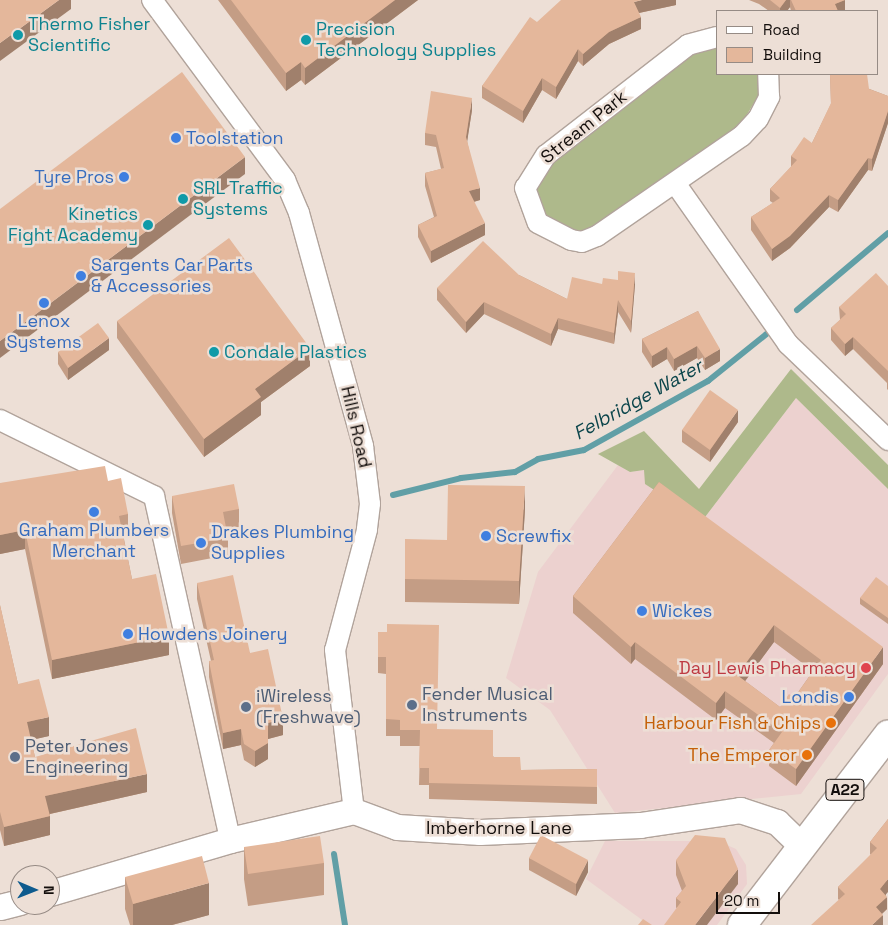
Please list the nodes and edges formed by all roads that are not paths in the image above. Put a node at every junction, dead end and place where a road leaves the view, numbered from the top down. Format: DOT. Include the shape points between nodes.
graph roads {
  1 [pos="152,0"];
  2 [pos="716,37"];
  3 [pos="768,75"];
  4 [pos="675,184"];
  5 [pos="0,420"];
  6 [pos="888,440"];
  7 [pos="888,735"];
  8 [pos="354,811"];
  9 [pos="230,840"];
  10 [pos="801,845"];
  11 [pos="60,890"];
  12 [pos="742,925"];
  1 -- 8 [label="street, Hills Road" via="285,180 299,213 363,446 370,504 367,530 335,650"];
  2 -- 4 [label="street, Stream Park" via="688,45 546,154 525,188 538,223 552,234 582,242"];
  3 -- 4 [label="street, Stream Park" via="768,97 758,119"];
  4 -- 6 [label="street" via="788,344"];
  5 -- 9 [label="street" via="154,496"];
  7 -- 10 [label="highway, A22"];
  8 -- 9 [label="street"];
  8 -- 10 [label="street, Imberhorne Lane" via="397,827 480,832 640,825 740,810 777,822"];
  9 -- 11 [label="street"];
  10 -- 12 [label="highway, A22"];
}
